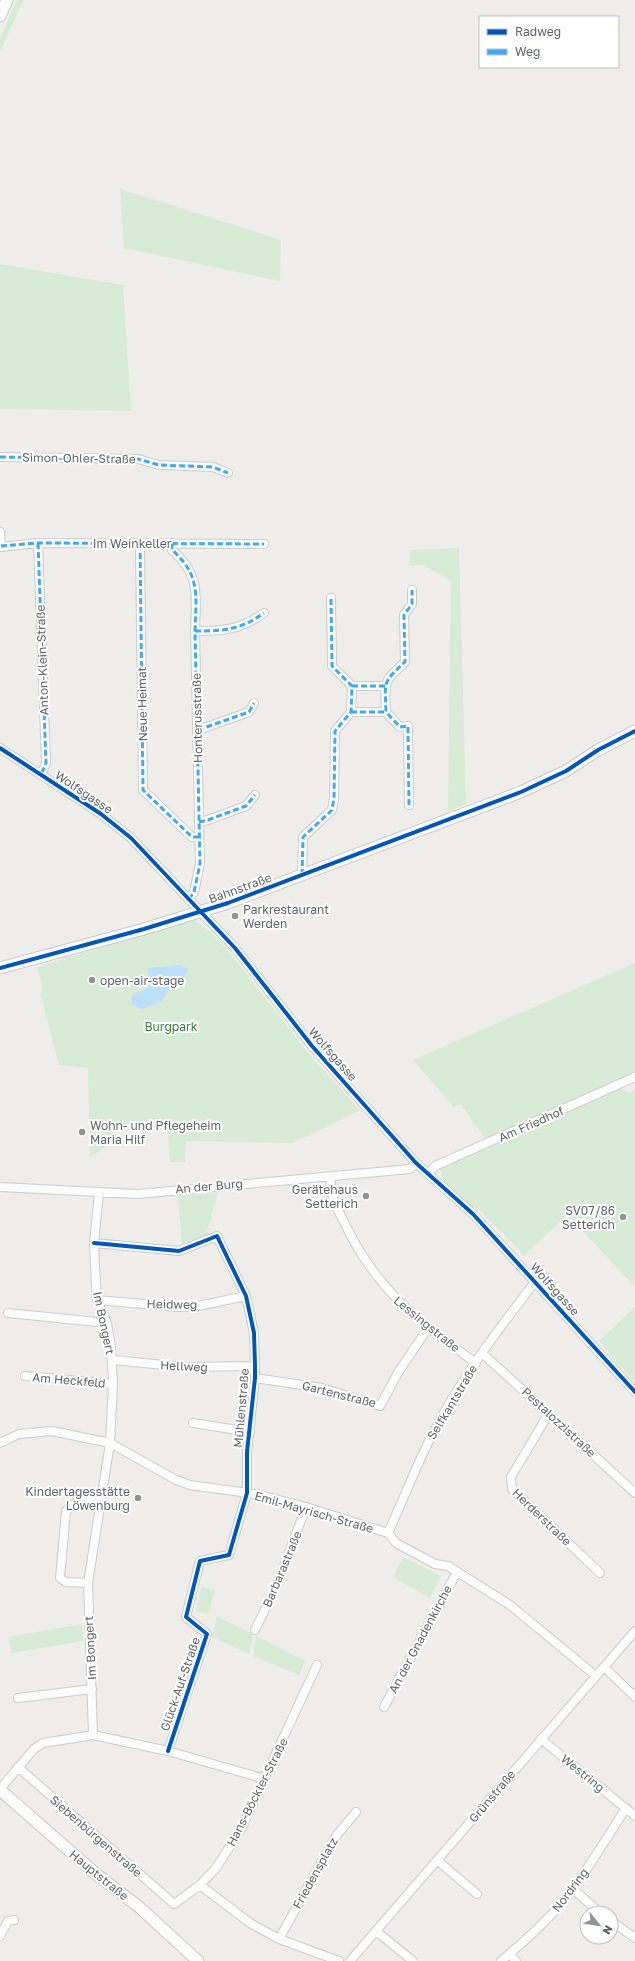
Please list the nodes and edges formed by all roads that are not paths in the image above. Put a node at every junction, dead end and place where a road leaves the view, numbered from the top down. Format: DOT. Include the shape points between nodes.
graph roads {
  1 [pos="7,0"];
  2 [pos="0,16"];
  3 [pos="0,457"];
  4 [pos="228,473"];
  5 [pos="0,532"];
  6 [pos="38,543"];
  7 [pos="140,544"];
  8 [pos="172,544"];
  9 [pos="264,544"];
  10 [pos="1,547"];
  11 [pos="412,590"];
  12 [pos="331,598"];
  13 [pos="264,613"];
  14 [pos="195,631"];
  15 [pos="352,686"];
  16 [pos="385,686"];
  17 [pos="254,702"];
  18 [pos="351,712"];
  19 [pos="386,712"];
  20 [pos="198,730"];
  21 [pos="635,731"];
  22 [pos="0,748"];
  23 [pos="41,775"];
  24 [pos="255,795"];
  25 [pos="409,805"];
  26 [pos="199,822"];
  27 [pos="199,837"];
  28 [pos="302,875"];
  29 [pos="189,900"];
  30 [pos="202,912"];
  31 [pos="0,968"];
  32 [pos="635,1077"];
  33 [pos="416,1163"];
  34 [pos="428,1174"];
  35 [pos="331,1176"];
  36 [pos="0,1187"];
  37 [pos="99,1193"];
  38 [pos="94,1243"];
  39 [pos="535,1282"];
  40 [pos="246,1296"];
  41 [pos="98,1300"];
  42 [pos="8,1314"];
  43 [pos="107,1323"];
  44 [pos="428,1328"];
  45 [pos="482,1353"];
  46 [pos="113,1360"];
  47 [pos="476,1363"];
  48 [pos="255,1366"];
  49 [pos="25,1376"];
  50 [pos="255,1378"];
  51 [pos="113,1384"];
  52 [pos="635,1392"];
  53 [pos="549,1414"];
  54 [pos="193,1423"];
  55 [pos="250,1432"];
  56 [pos="0,1443"];
  57 [pos="110,1443"];
  58 [pos="247,1493"];
  59 [pos="635,1493"];
  60 [pos="101,1500"];
  61 [pos="306,1507"];
  62 [pos="388,1533"];
  63 [pos="457,1572"];
  64 [pos="600,1573"];
  65 [pos="88,1583"];
  66 [pos="254,1630"];
  67 [pos="635,1631"];
  68 [pos="317,1665"];
  69 [pos="604,1667"];
  70 [pos="596,1676"];
  71 [pos="92,1689"];
  72 [pos="635,1697"];
  73 [pos="18,1698"];
  74 [pos="384,1707"];
  75 [pos="93,1735"];
  76 [pos="541,1739"];
  77 [pos="168,1751"];
  78 [pos="18,1767"];
  79 [pos="265,1779"];
  80 [pos="0,1789"];
  81 [pos="626,1808"];
  82 [pos="356,1812"];
  83 [pos="635,1816"];
  84 [pos="437,1860"];
  85 [pos="200,1885"];
  86 [pos="572,1888"];
  87 [pos="477,1894"];
  88 [pos="174,1904"];
  89 [pos="591,1905"];
  90 [pos="14,1920"];
  91 [pos="619,1927"];
  92 [pos="376,1931"];
  93 [pos="0,1936"];
  94 [pos="635,1938"];
  95 [pos="279,1939"];
  96 [pos="510,1954"];
  97 [pos="198,1961"];
  98 [pos="340,1961"];
  99 [pos="350,1961"];
  100 [pos="413,1961"];
  101 [pos="501,1961"];
  102 [pos="516,1961"];
  1 -- 2 [label="street"];
  3 -- 4 [label="street, Simon-Ohler-Straße" via="138,459 159,465 213,467"];
  5 -- 10 [label="street"];
  6 -- 7 [label="street, Im Weinkeller"];
  6 -- 10 [label="street, Im Weinkeller"];
  6 -- 23 [label="street, Anton-Klein-Straße" via="46,763"];
  7 -- 8 [label="street, Im Weinkeller"];
  7 -- 27 [label="street, Neue Heimat" via="144,790 192,837"];
  8 -- 9 [label="street, Im Weinkeller"];
  8 -- 14 [label="street, Honterusstraße" via="172,550 185,561 193,578 196,596"];
  11 -- 16 [label="street" via="412,604 404,615 405,662 387,678"];
  12 -- 15 [label="street" via="332,666"];
  13 -- 14 [label="street" via="251,622 224,631"];
  14 -- 20 [label="street, Honterusstraße"];
  15 -- 16 [label="street"];
  15 -- 18 [label="street"];
  16 -- 19 [label="street"];
  17 -- 20 [label="street" via="249,712"];
  18 -- 19 [label="street"];
  18 -- 28 [label="street" via="335,731 332,810 303,837"];
  19 -- 25 [label="street" via="400,727 408,726"];
  20 -- 26 [label="street, Honterusstraße"];
  21 -- 28 [label="street, Bahnstraße" via="543,783"];
  22 -- 23 [label="street, Wolfsgasse"];
  23 -- 29 [label="street, Wolfsgasse" via="101,814 131,838"];
  24 -- 26 [label="street" via="246,806"];
  26 -- 27 [label="street, Honterusstraße"];
  27 -- 29 [label="street, Honterusstraße" via="200,864 194,892"];
  28 -- 30 [label="street, Bahnstraße"];
  29 -- 30 [label="street, Wolfsgasse"];
  30 -- 31 [label="street, Bahnstraße"];
  30 -- 33 [label="street, Wolfsgasse" via="235,948 312,1046"];
  32 -- 34 [label="street, Am Friedhof" via="435,1166"];
  33 -- 34 [label="street, Wolfsgasse"];
  33 -- 35 [label="street, An der Burg" via="410,1168"];
  34 -- 39 [label="street, Wolfsgasse" via="473,1214"];
  35 -- 37 [label="street, An der Burg" via="138,1194"];
  35 -- 44 [label="street, Lessingstraße" via="329,1188 360,1254 390,1293"];
  36 -- 37 [label="street, An der Burg"];
  37 -- 38 [label="street, Im Bongert"];
  38 -- 40 [label="street, Mühlenstraße" via="179,1251 217,1236"];
  38 -- 41 [label="street, Im Bongert"];
  39 -- 45 [label="street, Selfkantstraße"];
  39 -- 52 [label="street, Wolfsgasse"];
  40 -- 41 [label="street, Heidweg" via="198,1306 178,1307"];
  40 -- 48 [label="street, Mühlenstraße" via="254,1333"];
  41 -- 43 [label="street, Im Bongert"];
  42 -- 43 [label="street"];
  43 -- 46 [label="street, Im Bongert"];
  44 -- 47 [label="street, Lessingstraße"];
  44 -- 50 [label="street, Gartenstraße" via="399,1370 380,1406 322,1388"];
  45 -- 47 [label="street, Selfkantstraße"];
  45 -- 53 [label="street, Pestalozzistraße"];
  46 -- 48 [label="street, Hellweg" via="185,1367"];
  46 -- 51 [label="street, Im Bongert"];
  47 -- 62 [label="street, Selfkantstraße" via="430,1438"];
  48 -- 50 [label="street, Mühlenstraße"];
  49 -- 51 [label="street, Am Heckfeld"];
  50 -- 55 [label="street, Mühlenstraße"];
  51 -- 57 [label="street, Im Bongert"];
  53 -- 59 [label="street, Pestalozzistraße"];
  53 -- 64 [label="street, Herderstraße" via="511,1477 512,1489"];
  54 -- 55 [label="street"];
  55 -- 58 [label="street, Mühlenstraße" via="247,1452"];
  56 -- 57 [label="street, Emil-Mayrisch-Straße" via="19,1434 52,1432"];
  57 -- 58 [label="street, Emil-Mayrisch-Straße" via="176,1480 190,1485"];
  57 -- 60 [label="street, Im Bongert"];
  58 -- 61 [label="street, Emil-Mayrisch-Straße"];
  58 -- 77 [label="street, Glück-Auf-Straße" via="230,1555 200,1561 186,1618 207,1634"];
  60 -- 65 [label="street, Im Bongert"];
  60 -- 65 [label="street" via="83,1498 66,1511 60,1578 66,1582"];
  61 -- 62 [label="street, Emil-Mayrisch-Straße"];
  61 -- 66 [label="street, Barbarastraße" via="277,1585"];
  62 -- 63 [label="street, Emil-Mayrisch-Straße" via="396,1543 435,1564 448,1566"];
  63 -- 70 [label="street, Emil-Mayrisch-Straße" via="510,1605"];
  63 -- 74 [label="street, An der Gnadenkirche"];
  65 -- 71 [label="street, Im Bongert"];
  67 -- 69 [label="street, Grünstraße"];
  68 -- 79 [label="street, Hans-Böckler-Straße"];
  69 -- 70 [label="street, Grünstraße"];
  69 -- 72 [label="street"];
  70 -- 76 [label="street, Grünstraße"];
  71 -- 73 [label="street, Im Bongert"];
  71 -- 75 [label="street, Im Bongert"];
  75 -- 77 [label="street"];
  75 -- 78 [label="street" via="43,1743"];
  76 -- 81 [label="street, Westring"];
  76 -- 84 [label="street, Grünstraße"];
  77 -- 79 [label="street"];
  78 -- 80 [label="street"];
  78 -- 88 [label="street, Siebenbürgenstraße"];
  79 -- 85 [label="street, Hans-Böckler-Straße" via="241,1829 216,1868"];
  80 -- 97 [label="street, Hauptstraße" via="96,1874 139,1907"];
  81 -- 83 [label="street, Westring"];
  81 -- 86 [label="street, Nordring"];
  82 -- 95 [label="street, Friedensplatz" via="336,1836"];
  84 -- 87 [label="street"];
  84 -- 92 [label="street, Grünstraße"];
  85 -- 88 [label="street, Hans-Böckler-Straße"];
  85 -- 95 [label="street" via="250,1923"];
  86 -- 89 [label="street"];
  86 -- 96 [label="street, Nordring" via="553,1912"];
  90 -- 93 [label="street" via="8,1921"];
  91 -- 94 [label="street"];
  92 -- 99 [label="street, Grünstraße"];
  92 -- 100 [label="street"];
  95 -- 98 [label="street"];
  96 -- 101 [label="street, Nordring"];
  96 -- 102 [label="street"];
}
